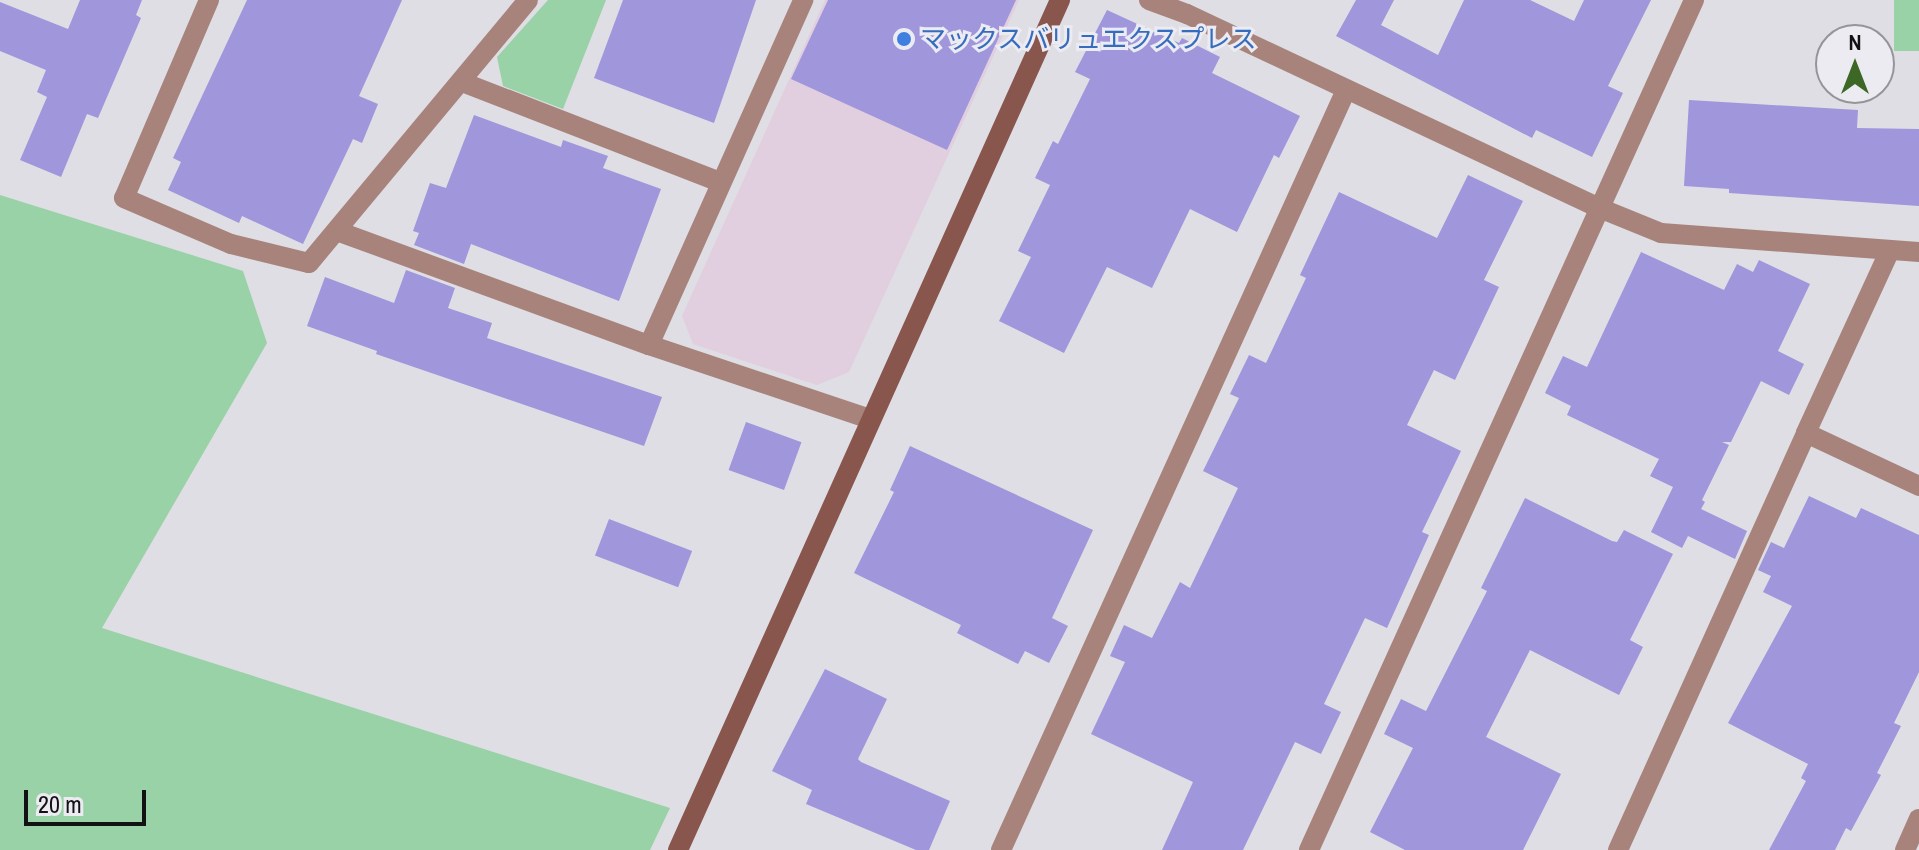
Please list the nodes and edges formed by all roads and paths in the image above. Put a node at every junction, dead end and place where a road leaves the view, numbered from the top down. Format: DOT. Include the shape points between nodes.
graph roads {
  1 [pos="209,0"];
  2 [pos="528,0"];
  3 [pos="803,0"];
  4 [pos="1060,0"];
  5 [pos="1149,0"];
  6 [pos="1694,0"];
  7 [pos="462,82"];
  8 [pos="1346,90"];
  9 [pos="720,182"];
  10 [pos="1597,207"];
  11 [pos="337,231"];
  12 [pos="1890,250"];
  13 [pos="1919,252"];
  14 [pos="649,345"];
  15 [pos="870,419"];
  16 [pos="1806,433"];
  17 [pos="1919,486"];
  18 [pos="1919,819"];
  19 [pos="678,850"];
  20 [pos="1001,850"];
  21 [pos="1309,850"];
  22 [pos="1618,850"];
  23 [pos="1905,850"];
  1 -- 11 [label="street" via="124,198 231,244 309,263"];
  2 -- 7 [label="street"];
  3 -- 9 [label="street"];
  4 -- 15 [label="street"];
  5 -- 8 [label="street"];
  6 -- 10 [label="street"];
  7 -- 9 [label="street"];
  7 -- 11 [label="street"];
  8 -- 10 [label="street"];
  8 -- 20 [label="street"];
  9 -- 14 [label="street"];
  10 -- 12 [label="street" via="1661,233"];
  10 -- 21 [label="street"];
  11 -- 14 [label="street"];
  12 -- 13 [label="street"];
  12 -- 16 [label="street"];
  14 -- 15 [label="street"];
  15 -- 19 [label="street"];
  16 -- 17 [label="street"];
  16 -- 22 [label="street"];
  18 -- 23 [label="street"];
}
